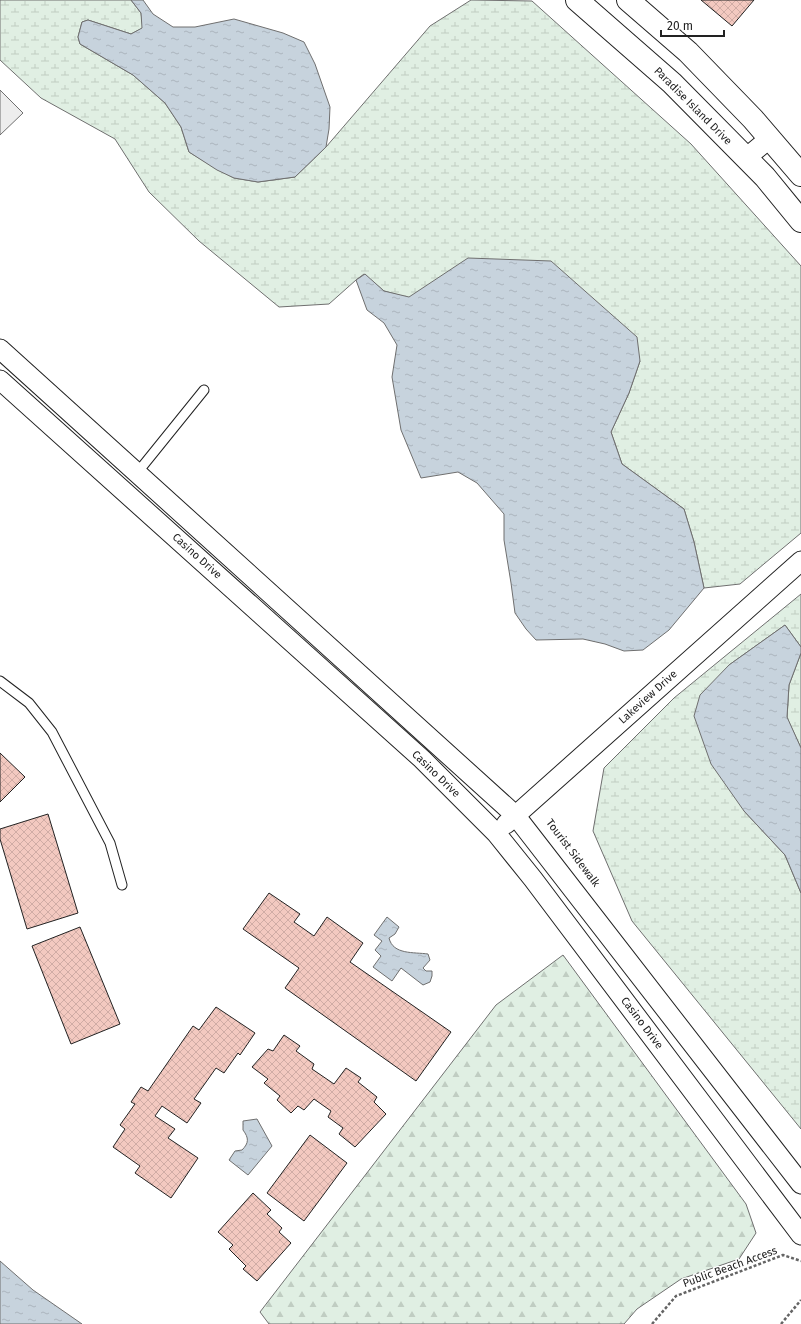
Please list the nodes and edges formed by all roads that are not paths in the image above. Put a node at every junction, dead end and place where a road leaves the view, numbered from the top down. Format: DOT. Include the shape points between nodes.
graph roads {
  1 [pos="577,0"];
  2 [pos="628,0"];
  3 [pos="770,138"];
  4 [pos="746,158"];
  5 [pos="801,175"];
  6 [pos="801,221"];
  7 [pos="0,349"];
  8 [pos="0,380"];
  9 [pos="204,390"];
  10 [pos="136,473"];
  11 [pos="801,561"];
  12 [pos="0,681"];
  13 [pos="515,815"];
  14 [pos="496,833"];
  15 [pos="122,885"];
  16 [pos="801,1184"];
  17 [pos="801,1234"];
  1 -- 4 [label="street, Paradise Island Drive" via="672,83"];
  2 -- 3 [label="street" via="688,52"];
  3 -- 4 [label="street"];
  3 -- 5 [label="street"];
  4 -- 6 [label="street, Paradise Island Drive"];
  7 -- 10 [label="street, Casino Drive"];
  8 -- 14 [label="street, Casino Drive" via="416,754"];
  9 -- 10 [label="lane"];
  10 -- 13 [label="street, Casino Drive"];
  11 -- 13 [label="street, Lakeview Drive"];
  12 -- 15 [label="lane" via="29,703 52,732 110,843"];
  13 -- 14 [label="street, Lakeview Drive"];
  13 -- 16 [label="street, Casino Drive"];
  14 -- 17 [label="street, Casino Drive" via="534,879"];
}
